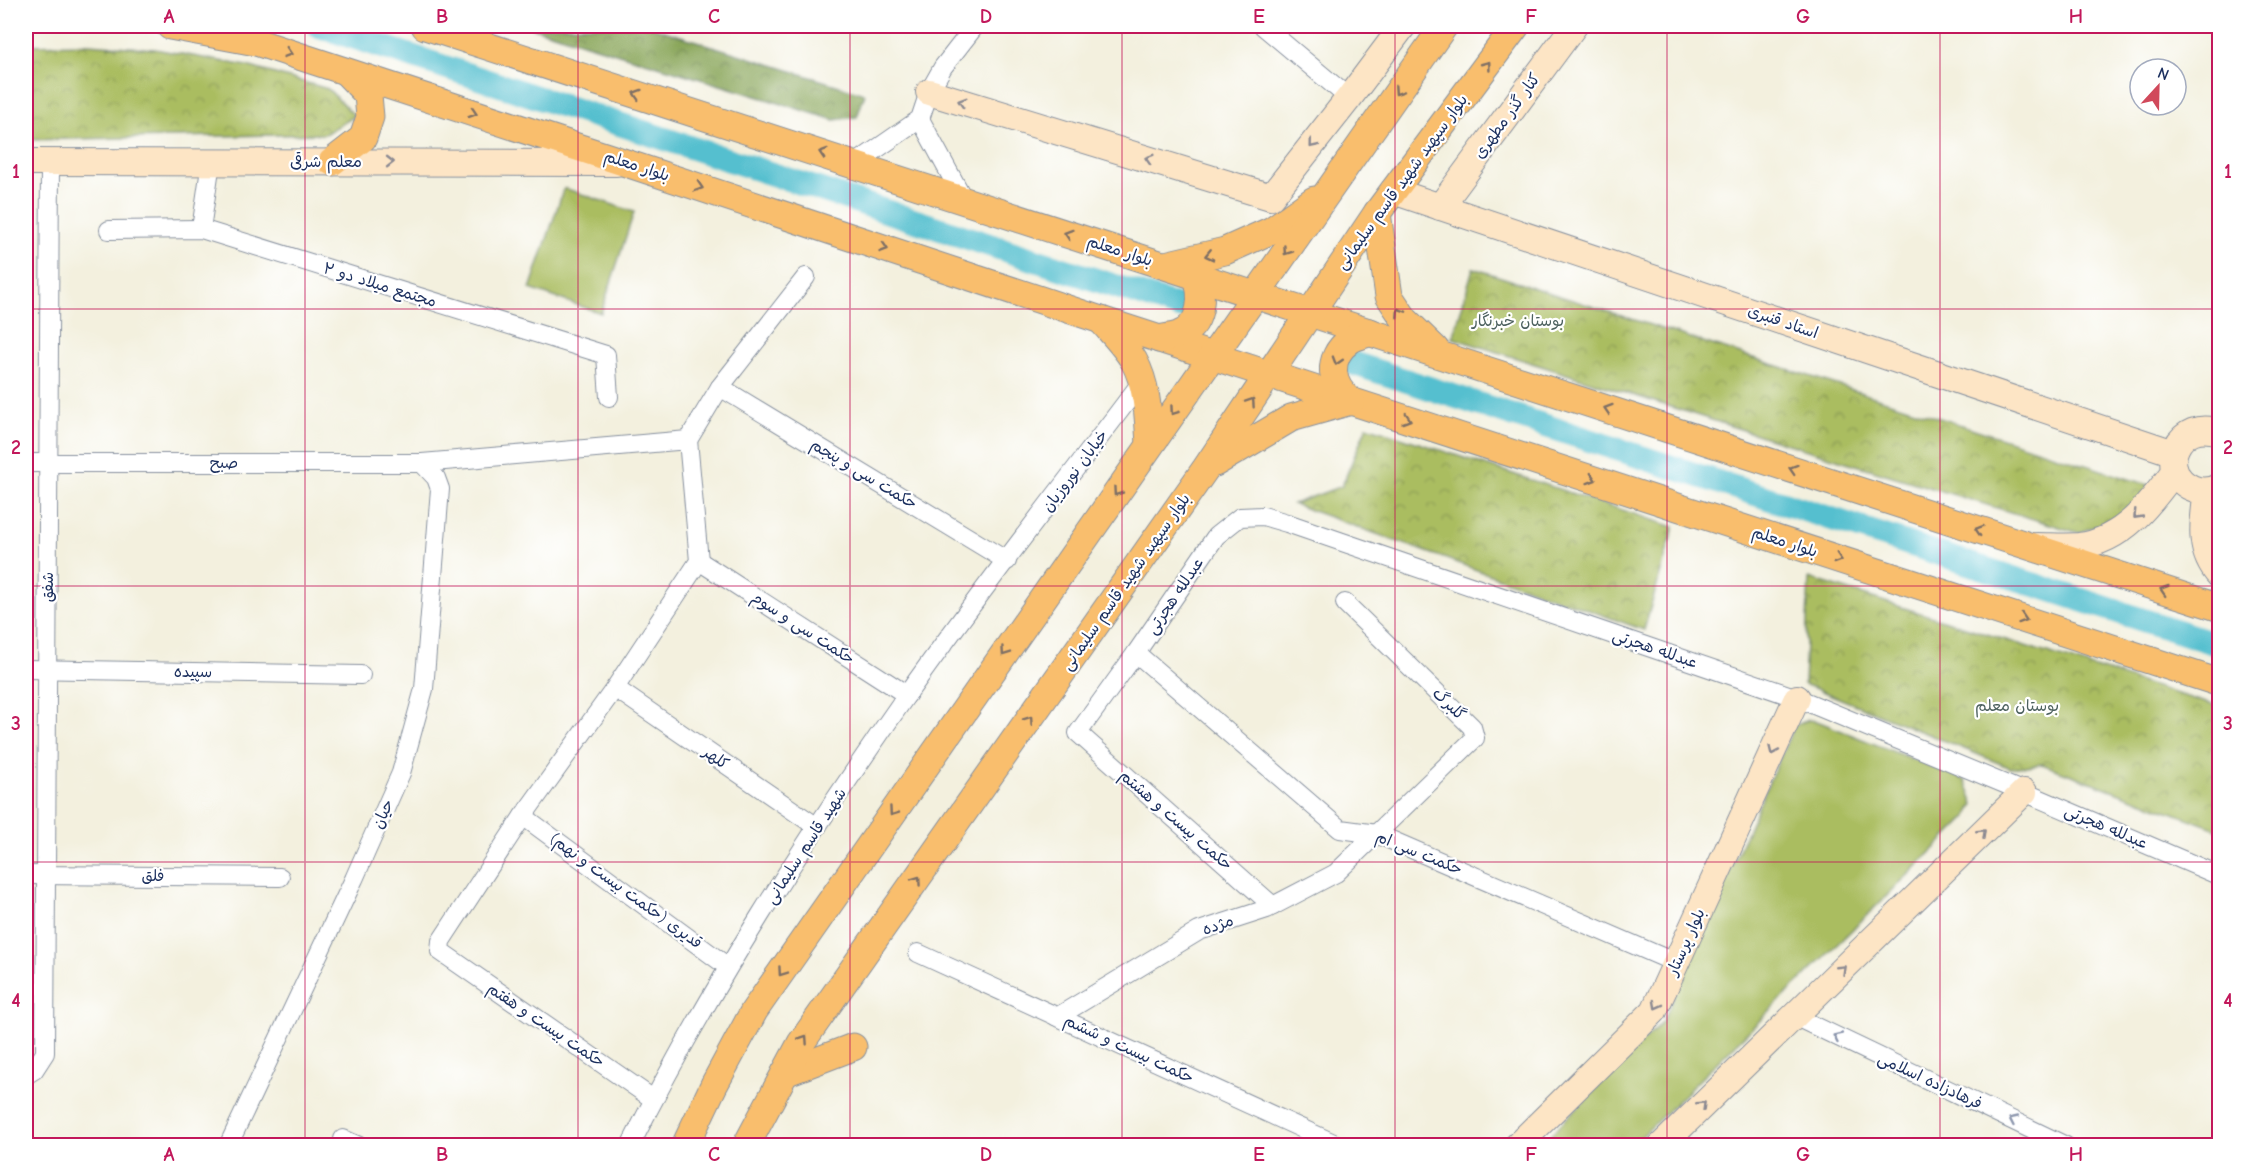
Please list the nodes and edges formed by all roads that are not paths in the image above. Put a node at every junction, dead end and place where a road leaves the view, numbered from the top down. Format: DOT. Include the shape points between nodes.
graph roads {
  1 [pos="170,26"];
  2 [pos="425,26"];
  3 [pos="975,26"];
  4 [pos="1263,26"];
  5 [pos="1443,26"];
  6 [pos="1516,26"];
  7 [pos="1574,26"];
  8 [pos="1397,34"];
  9 [pos="1420,58"];
  10 [pos="346,72"];
  11 [pos="929,92"];
  12 [pos="1349,98"];
  13 [pos="920,119"];
  14 [pos="38,162"];
  15 [pos="212,162"];
  16 [pos="332,162"];
  17 [pos="626,163"];
  18 [pos="855,164"];
  19 [pos="1333,187"];
  20 [pos="1393,191"];
  21 [pos="963,198"];
  22 [pos="1440,207"];
  23 [pos="1377,213"];
  24 [pos="201,229"];
  25 [pos="109,230"];
  26 [pos="1164,265"];
  27 [pos="1196,275"];
  28 [pos="806,277"];
  29 [pos="1256,295"];
  30 [pos="1310,312"];
  31 [pos="1101,320"];
  32 [pos="1370,332"];
  33 [pos="1159,339"];
  34 [pos="1440,354"];
  35 [pos="1213,356"];
  36 [pos="1269,374"];
  37 [pos="1143,380"];
  38 [pos="720,387"];
  39 [pos="609,397"];
  40 [pos="1352,400"];
  41 [pos="2217,429"];
  42 [pos="688,440"];
  43 [pos="1150,444"];
  44 [pos="2174,462"];
  45 [pos="422,463"];
  46 [pos="26,464"];
  47 [pos="48,464"];
  48 [pos="1206,468"];
  49 [pos="2213,488"];
  50 [pos="2030,546"];
  51 [pos="699,561"];
  52 [pos="1007,561"];
  53 [pos="2220,576"];
  54 [pos="1345,603"];
  55 [pos="2220,608"];
  56 [pos="1136,653"];
  57 [pos="26,669"];
  58 [pos="47,670"];
  59 [pos="361,675"];
  60 [pos="2220,683"];
  61 [pos="615,688"];
  62 [pos="907,695"];
  63 [pos="1797,698"];
  64 [pos="1078,733"];
  65 [pos="2024,792"];
  66 [pos="523,816"];
  67 [pos="817,827"];
  68 [pos="1377,834"];
  69 [pos="26,875"];
  70 [pos="46,875"];
  71 [pos="2220,876"];
  72 [pos="280,877"];
  73 [pos="1273,906"];
  74 [pos="918,953"];
  75 [pos="1676,963"];
  76 [pos="728,967"];
  77 [pos="1794,1016"];
  78 [pos="1057,1017"];
  79 [pos="853,1047"];
  80 [pos="785,1073"];
  81 [pos="26,1075"];
  82 [pos="653,1099"];
  83 [pos="228,1146"];
  84 [pos="630,1146"];
  85 [pos="685,1146"];
  86 [pos="746,1146"];
  87 [pos="1340,1146"];
  88 [pos="1517,1146"];
  89 [pos="1660,1146"];
  90 [pos="2066,1146"];
  1 -- 10 [label="main road, بلوار معلم, one-way" via="256,42"];
  18 -- 2 [label="main road, بلوار معلم, one-way"];
  3 -- 11 [label="street"];
  4 -- 12 [label="street"];
  5 -- 9 [label="main road"];
  20 -- 6 [label="main road, بلوار سپهبد شهید قاسم سلیمانی, one-way"];
  7 -- 22 [label="street, کنار گذر مطهری"];
  8 -- 9 [label="street"];
  8 -- 12 [label="street"];
  9 -- 19 [label="main road, one-way"];
  10 -- 16 [label="main road" via="368,95 370,117 363,138"];
  10 -- 17 [label="main road, بلوار معلم, one-way"];
  12 -- 11 [label="street, one-way" via="1271,196"];
  11 -- 13 [label="street"];
  13 -- 18 [label="street"];
  13 -- 21 [label="street"];
  14 -- 15 [label="street, معلم شرقی"];
  14 -- 47 [label="street, شفق"];
  15 -- 16 [label="street, معلم شرقی"];
  15 -- 24 [label="street"];
  16 -- 17 [label="street, معلم شرقی, one-way"];
  17 -- 31 [label="main road, بلوار معلم, one-way"];
  18 -- 21 [label="main road, بلوار معلم"];
  19 -- 26 [label="main road, one-way" via="1272,230 1226,251"];
  19 -- 29 [label="main road, one-way"];
  20 -- 22 [label="street, استاد قنبری"];
  20 -- 23 [label="main road, بلوار سپهبد شهید قاسم سلیمانی"];
  26 -- 21 [label="main road, بلوار معلم, one-way"];
  22 -- 44 [label="street, استاد قنبری"];
  23 -- 30 [label="main road, بلوار سپهبد شهید قاسم سلیمانی"];
  34 -- 23 [label="main road, one-way" via="1405,320 1389,296"];
  24 -- 25 [label="street, مجتمع میلاد دو ۲"];
  24 -- 39 [label="street, مجتمع میلاد دو ۲" via="606,355"];
  26 -- 27 [label="main road, بلوار معلم"];
  27 -- 29 [label="main road, بلوار معلم"];
  27 -- 33 [label="main road" via="1201,294 1198,314 1178,336"];
  28 -- 38 [label="street"];
  29 -- 30 [label="main road, بلوار معلم"];
  29 -- 35 [label="main road"];
  30 -- 32 [label="main road, بلوار معلم"];
  30 -- 36 [label="main road, بلوار سپهبد شهید قاسم سلیمانی"];
  31 -- 33 [label="main road, بلوار معلم"];
  31 -- 37 [label="main road" via="1134,360"];
  32 -- 34 [label="main road, بلوار معلم"];
  32 -- 40 [label="main road, one-way" via="1349,340 1334,363 1339,391"];
  33 -- 35 [label="main road, بلوار معلم"];
  50 -- 34 [label="main road, one-way"];
  35 -- 36 [label="main road, بلوار معلم"];
  35 -- 43 [label="main road, one-way"];
  36 -- 40 [label="main road, بلوار معلم"];
  48 -- 36 [label="main road, بلوار سپهبد شهید قاسم سلیمانی, one-way"];
  37 -- 43 [label="main road"];
  37 -- 52 [label="street, خیابان نوروزیان"];
  38 -- 42 [label="street"];
  38 -- 52 [label="street, حکمت سی و پنجم"];
  40 -- 48 [label="main road" via="1291,418"];
  40 -- 60 [label="main road, بلوار معلم, one-way"];
  41 -- 44 [label="street" via="2192,431 2184,436 2177,444"];
  42 -- 45 [label="street, صبح"];
  42 -- 51 [label="street"];
  43 -- 85 [label="main road, one-way" via="754,1011"];
  44 -- 49 [label="street" via="2187,486 2197,490"];
  44 -- 50 [label="street, one-way" via="2154,498 2125,528 2080,546"];
  45 -- 47 [label="street, صبح"];
  45 -- 83 [label="street, حیان" via="440,489 424,689 401,773"];
  46 -- 47 [label="street, صبح"];
  47 -- 58 [label="street, شفق"];
  80 -- 48 [label="main road, بلوار سپهبد شهید قاسم سلیمانی, one-way" via="801,1043"];
  49 -- 53 [label="street" via="2202,530 2209,564"];
  55 -- 50 [label="main road, one-way"];
  51 -- 61 [label="street"];
  51 -- 62 [label="street, حکمت سی و سوم"];
  52 -- 62 [label="street, شهید قاسم سلیمانی"];
  54 -- 68 [label="street, گلبرگ" via="1472,727 1475,738"];
  56 -- 63 [label="street, عبدلله هجرتی" via="1216,536 1240,517 1263,516"];
  56 -- 64 [label="street, عبدلله هجرتی"];
  56 -- 68 [label="street, حکمت سی ام" via="1340,830"];
  57 -- 58 [label="street, سپیده"];
  58 -- 59 [label="street, سپیده"];
  58 -- 70 [label="street, شفق"];
  61 -- 66 [label="street"];
  61 -- 67 [label="street, کلهر"];
  62 -- 67 [label="street, شهید قاسم سلیمانی"];
  63 -- 65 [label="street, عبدلله هجرتی"];
  63 -- 75 [label="street, بلوار پرستار, one-way"];
  64 -- 73 [label="street, حکمت بیست و هشتم"];
  65 -- 71 [label="street, عبدلله هجرتی"];
  77 -- 65 [label="street, one-way"];
  66 -- 76 [label="street, قدیری (حکمت بیست و نهم)"];
  66 -- 82 [label="street, حکمت بیست و هفتم" via="441,941 440,951"];
  67 -- 76 [label="street, شهید قاسم سلیمانی"];
  68 -- 73 [label="street, مژده" via="1336,873"];
  68 -- 75 [label="street, حکمت سی ام"];
  69 -- 70 [label="street, فلق"];
  70 -- 72 [label="street, فلق"];
  70 -- 81 [label="street, شفق" via="45,1053"];
  73 -- 78 [label="street, مژده" via="1199,931"];
  74 -- 78 [label="street, حکمت بیست و ششم"];
  75 -- 88 [label="street, بلوار پرستار, one-way" via="1654,1011"];
  76 -- 82 [label="street, شهید قاسم سلیمانی"];
  89 -- 77 [label="street, one-way"];
  90 -- 77 [label="street, فرهادزاده اسلامی, one-way"];
  78 -- 87 [label="street, حکمت بیست و ششم"];
  79 -- 80 [label="main road"];
  80 -- 86 [label="main road, بلوار سپهبد شهید قاسم سلیمانی"];
  82 -- 84 [label="street, شهید قاسم سلیمانی"];
}
